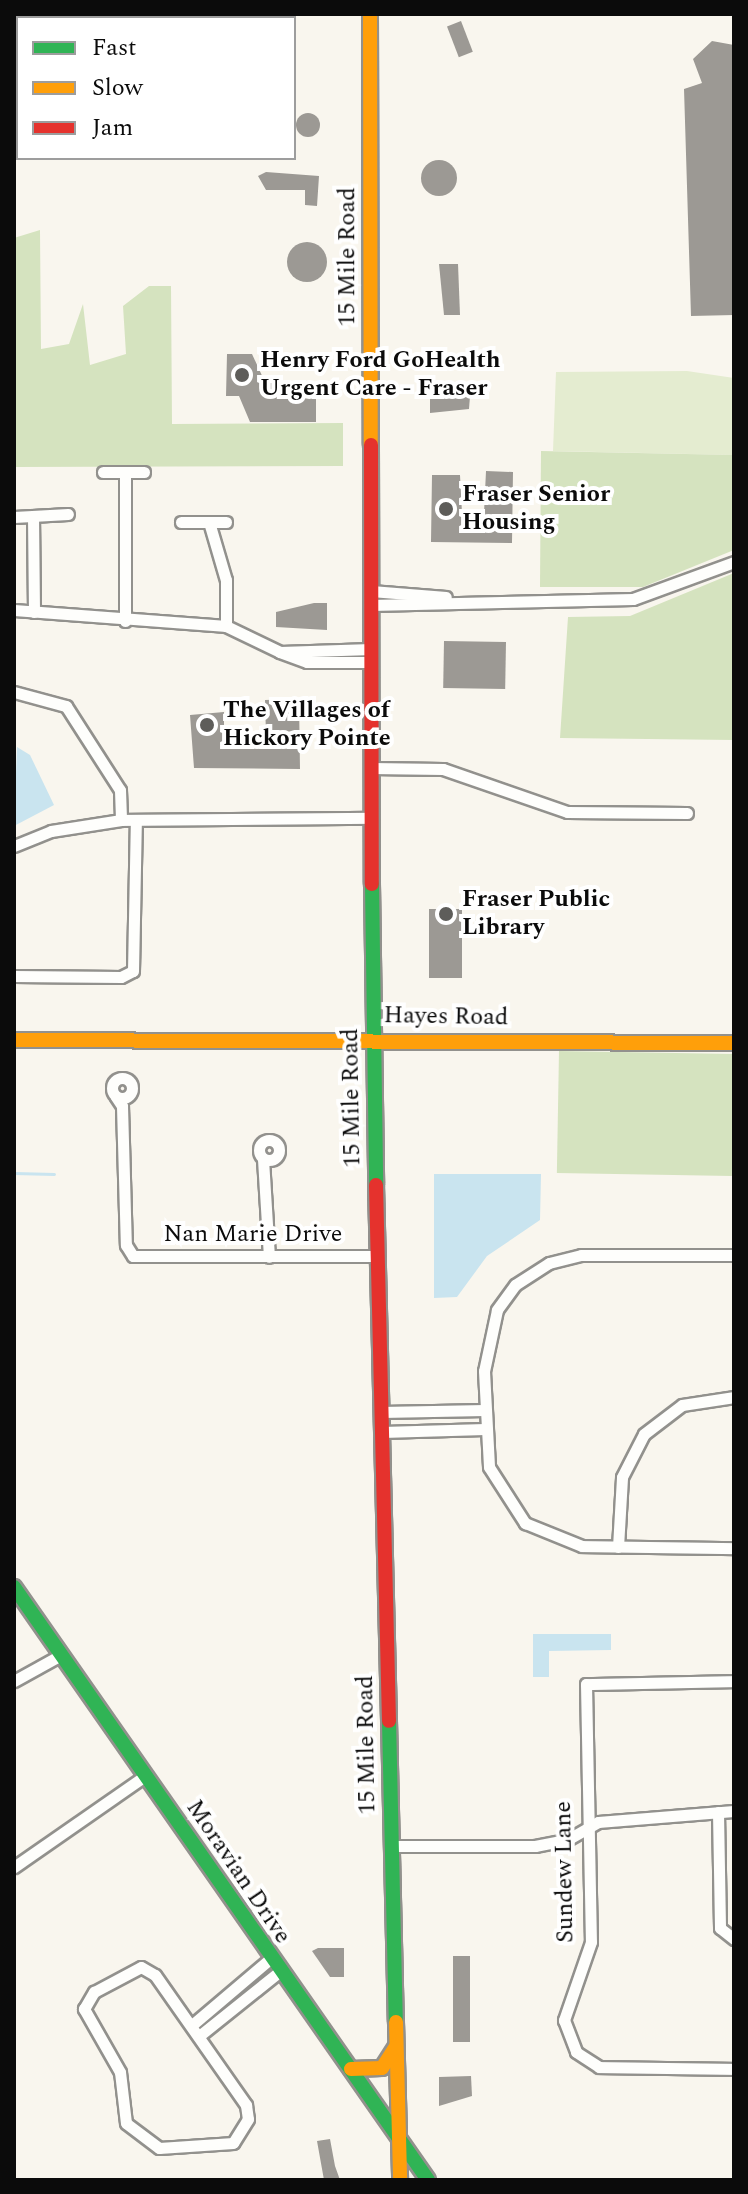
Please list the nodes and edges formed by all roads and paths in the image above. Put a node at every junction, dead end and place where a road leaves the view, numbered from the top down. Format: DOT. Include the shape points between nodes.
graph roads {
  1 [pos="370,14"];
  2 [pos="103,472"];
  3 [pos="125,472"];
  4 [pos="144,472"];
  5 [pos="68,514"];
  6 [pos="33,516"];
  7 [pos="14,517"];
  8 [pos="181,522"];
  9 [pos="209,522"];
  10 [pos="226,522"];
  11 [pos="734,562"];
  12 [pos="371,598"];
  13 [pos="14,610"];
  14 [pos="34,612"];
  15 [pos="125,621"];
  16 [pos="226,626"];
  17 [pos="371,655"];
  18 [pos="14,692"];
  19 [pos="371,768"];
  20 [pos="687,813"];
  21 [pos="371,818"];
  22 [pos="121,820"];
  23 [pos="136,820"];
  24 [pos="14,846"];
  25 [pos="14,976"];
  26 [pos="373,1038"];
  27 [pos="14,1040"];
  28 [pos="734,1043"];
  29 [pos="123,1100"];
  30 [pos="268,1162"];
  31 [pos="734,1255"];
  32 [pos="377,1256"];
  33 [pos="269,1257"];
  34 [pos="734,1397"];
  35 [pos="485,1410"];
  36 [pos="381,1412"];
  37 [pos="485,1429"];
  38 [pos="382,1432"];
  39 [pos="618,1547"];
  40 [pos="734,1548"];
  41 [pos="14,1587"];
  42 [pos="61,1655"];
  43 [pos="14,1681"];
  44 [pos="734,1681"];
  45 [pos="145,1776"];
  46 [pos="734,1811"];
  47 [pos="718,1812"];
  48 [pos="587,1829"];
  49 [pos="392,1846"];
  50 [pos="14,1867"];
  51 [pos="734,1939"];
  52 [pos="275,1964"];
  53 [pos="195,2030"];
  54 [pos="397,2044"];
  55 [pos="351,2069"];
  56 [pos="734,2069"];
  57 [pos="399,2137"];
  58 [pos="400,2180"];
  59 [pos="428,2180"];
  1 -- 12 [label="main road, 15 Mile Road"];
  2 -- 3 [label="street"];
  3 -- 4 [label="street"];
  3 -- 15 [label="street"];
  5 -- 6 [label="street"];
  6 -- 7 [label="street"];
  6 -- 14 [label="street"];
  8 -- 9 [label="street"];
  9 -- 10 [label="street"];
  9 -- 16 [label="street" via="226,580"];
  11 -- 12 [label="street" via="633,599"];
  12 -- 17 [label="main road, 15 Mile Road"];
  13 -- 14 [label="street"];
  14 -- 15 [label="street"];
  15 -- 16 [label="street"];
  16 -- 17 [label="street" via="307,662"];
  17 -- 19 [label="main road, 15 Mile Road"];
  18 -- 22 [label="street" via="66,706 120,790"];
  19 -- 20 [label="street" via="443,769 567,812"];
  19 -- 21 [label="main road, 15 Mile Road"];
  21 -- 23 [label="street"];
  21 -- 26 [label="main road, 15 Mile Road"];
  22 -- 23 [label="street"];
  22 -- 24 [label="street" via="74,826"];
  23 -- 25 [label="street" via="133,971 121,977"];
  26 -- 27 [label="main road, Hayes Road"];
  26 -- 28 [label="main road, Hayes Road"];
  26 -- 32 [label="main road, 15 Mile Road"];
  29 -- 33 [label="street, Nan Marie Drive" via="129,1253"];
  30 -- 33 [label="street"];
  31 -- 35 [label="street" via="581,1255 531,1272 489,1328"];
  32 -- 33 [label="street, Nan Marie Drive"];
  32 -- 36 [label="main road, 15 Mile Road"];
  34 -- 39 [label="street" via="682,1405 644,1434 622,1477"];
  35 -- 36 [label="street"];
  35 -- 37 [label="street"];
  36 -- 38 [label="main road, 15 Mile Road"];
  37 -- 38 [label="street"];
  37 -- 39 [label="street" via="493,1478 525,1523 567,1544"];
  38 -- 49 [label="main road, 15 Mile Road"];
  39 -- 40 [label="street"];
  41 -- 42 [label="main road, Moravian Drive"];
  42 -- 43 [label="street"];
  42 -- 45 [label="main road, Moravian Drive"];
  44 -- 48 [label="street, Sundew Lane" via="586,1684"];
  45 -- 50 [label="street"];
  45 -- 52 [label="main road, Moravian Drive"];
  46 -- 47 [label="street"];
  47 -- 48 [label="street" via="623,1818"];
  47 -- 51 [label="street" via="720,1928"];
  48 -- 49 [label="street" via="535,1846"];
  48 -- 56 [label="street, Sundew Lane" via="591,1942 564,2020 576,2052 615,2070"];
  49 -- 54 [label="main road, 15 Mile Road"];
  52 -- 53 [label="street"];
  52 -- 55 [label="main road, Moravian Drive"];
  53 -- 53 [label="street" via="244,2101 248,2119 225,2147 154,2146 126,2123 120,2072 87,2023 86,2004 118,1975 141,1967 155,1975"];
  54 -- 55 [label="main road" via="382,2068"];
  54 -- 57 [label="main road, 15 Mile Road"];
  55 -- 57 [label="main road, Moravian Drive"];
  57 -- 58 [label="main road, 15 Mile Road"];
  57 -- 59 [label="main road, Moravian Drive"];
}
